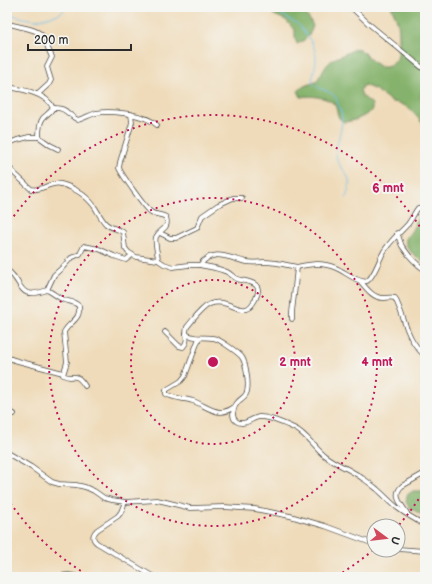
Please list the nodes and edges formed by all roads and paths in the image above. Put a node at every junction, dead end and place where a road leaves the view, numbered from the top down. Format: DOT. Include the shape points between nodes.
graph roads {
  1 [pos="351,7"];
  2 [pos="7,23"];
  3 [pos="425,70"];
  4 [pos="7,87"];
  5 [pos="38,94"];
  6 [pos="52,108"];
  7 [pos="131,114"];
  8 [pos="157,125"];
  9 [pos="39,137"];
  10 [pos="7,144"];
  11 [pos="58,149"];
  12 [pos="7,165"];
  13 [pos="242,198"];
  14 [pos="425,209"];
  15 [pos="160,233"];
  16 [pos="398,233"];
  17 [pos="132,255"];
  18 [pos="158,260"];
  19 [pos="200,265"];
  20 [pos="297,267"];
  21 [pos="7,270"];
  22 [pos="425,270"];
  23 [pos="360,281"];
  24 [pos="47,290"];
  25 [pos="292,318"];
  26 [pos="165,332"];
  27 [pos="186,334"];
  28 [pos="199,338"];
  29 [pos="425,356"];
  30 [pos="7,357"];
  31 [pos="63,373"];
  32 [pos="84,386"];
  33 [pos="234,407"];
  34 [pos="7,410"];
  35 [pos="14,414"];
  36 [pos="7,453"];
  37 [pos="425,473"];
  38 [pos="125,502"];
  39 [pos="409,515"];
  40 [pos="425,525"];
  41 [pos="366,541"];
  42 [pos="406,550"];
  43 [pos="425,551"];
  44 [pos="54,577"];
  45 [pos="77,577"];
  46 [pos="154,577"];
  1 -- 3 [label="street"];
  2 -- 5 [label="street" via="37,32 45,39 52,57 47,67 51,80"];
  4 -- 5 [label="street"];
  5 -- 6 [label="street" via="51,104"];
  6 -- 7 [label="street" via="65,110 78,120 96,113"];
  6 -- 9 [label="street" via="40,125"];
  7 -- 8 [label="street"];
  7 -- 15 [label="street" via="131,126 119,168 147,208 166,217 166,227"];
  9 -- 10 [label="street" via="29,137"];
  9 -- 11 [label="street"];
  12 -- 17 [label="street" via="33,190 59,183 78,191 90,201 106,224 123,232 125,248"];
  13 -- 15 [label="street" via="233,198 218,205 202,216 197,228 176,238"];
  14 -- 16 [label="street" via="418,208 409,223"];
  15 -- 18 [label="street" via="155,242"];
  16 -- 22 [label="street" via="402,246"];
  16 -- 23 [label="street" via="387,246 369,279"];
  17 -- 18 [label="street"];
  17 -- 24 [label="street" via="126,260 84,246 80,254 71,258 54,275"];
  18 -- 19 [label="street" via="173,267"];
  19 -- 20 [label="street" via="208,257 220,255 247,262 273,262"];
  19 -- 27 [label="street" via="252,282 258,292 247,309 214,302 203,308 187,327"];
  20 -- 23 [label="street" via="323,264"];
  20 -- 25 [label="street"];
  21 -- 24 [label="street" via="26,292 37,294"];
  23 -- 29 [label="street" via="374,296 395,298 411,340"];
  24 -- 31 [label="street" via="79,306 79,314 64,332 67,362"];
  26 -- 27 [label="street" via="182,347 186,342"];
  27 -- 28 [label="street"];
  28 -- 33 [label="street" via="215,338 242,358 248,388"];
  28 -- 33 [label="street" via="185,376 166,390 166,394 193,401 215,411 228,411"];
  30 -- 31 [label="street"];
  31 -- 32 [label="street" via="65,377 79,378"];
  33 -- 39 [label="street" via="233,417 238,423 264,417 295,428 324,456 362,478"];
  34 -- 35 [label="street"];
  36 -- 38 [label="street" via="52,482 85,487 104,498"];
  37 -- 39 [label="street" via="402,486 397,492 398,499"];
  38 -- 41 [label="street" via="157,500 190,508 255,509 297,518"];
  38 -- 46 [label="street" via="120,514 94,533 94,541"];
  39 -- 40 [label="street"];
  42 -- 43 [label="street"];
  44 -- 45 [label="street" via="70,574"];
}
